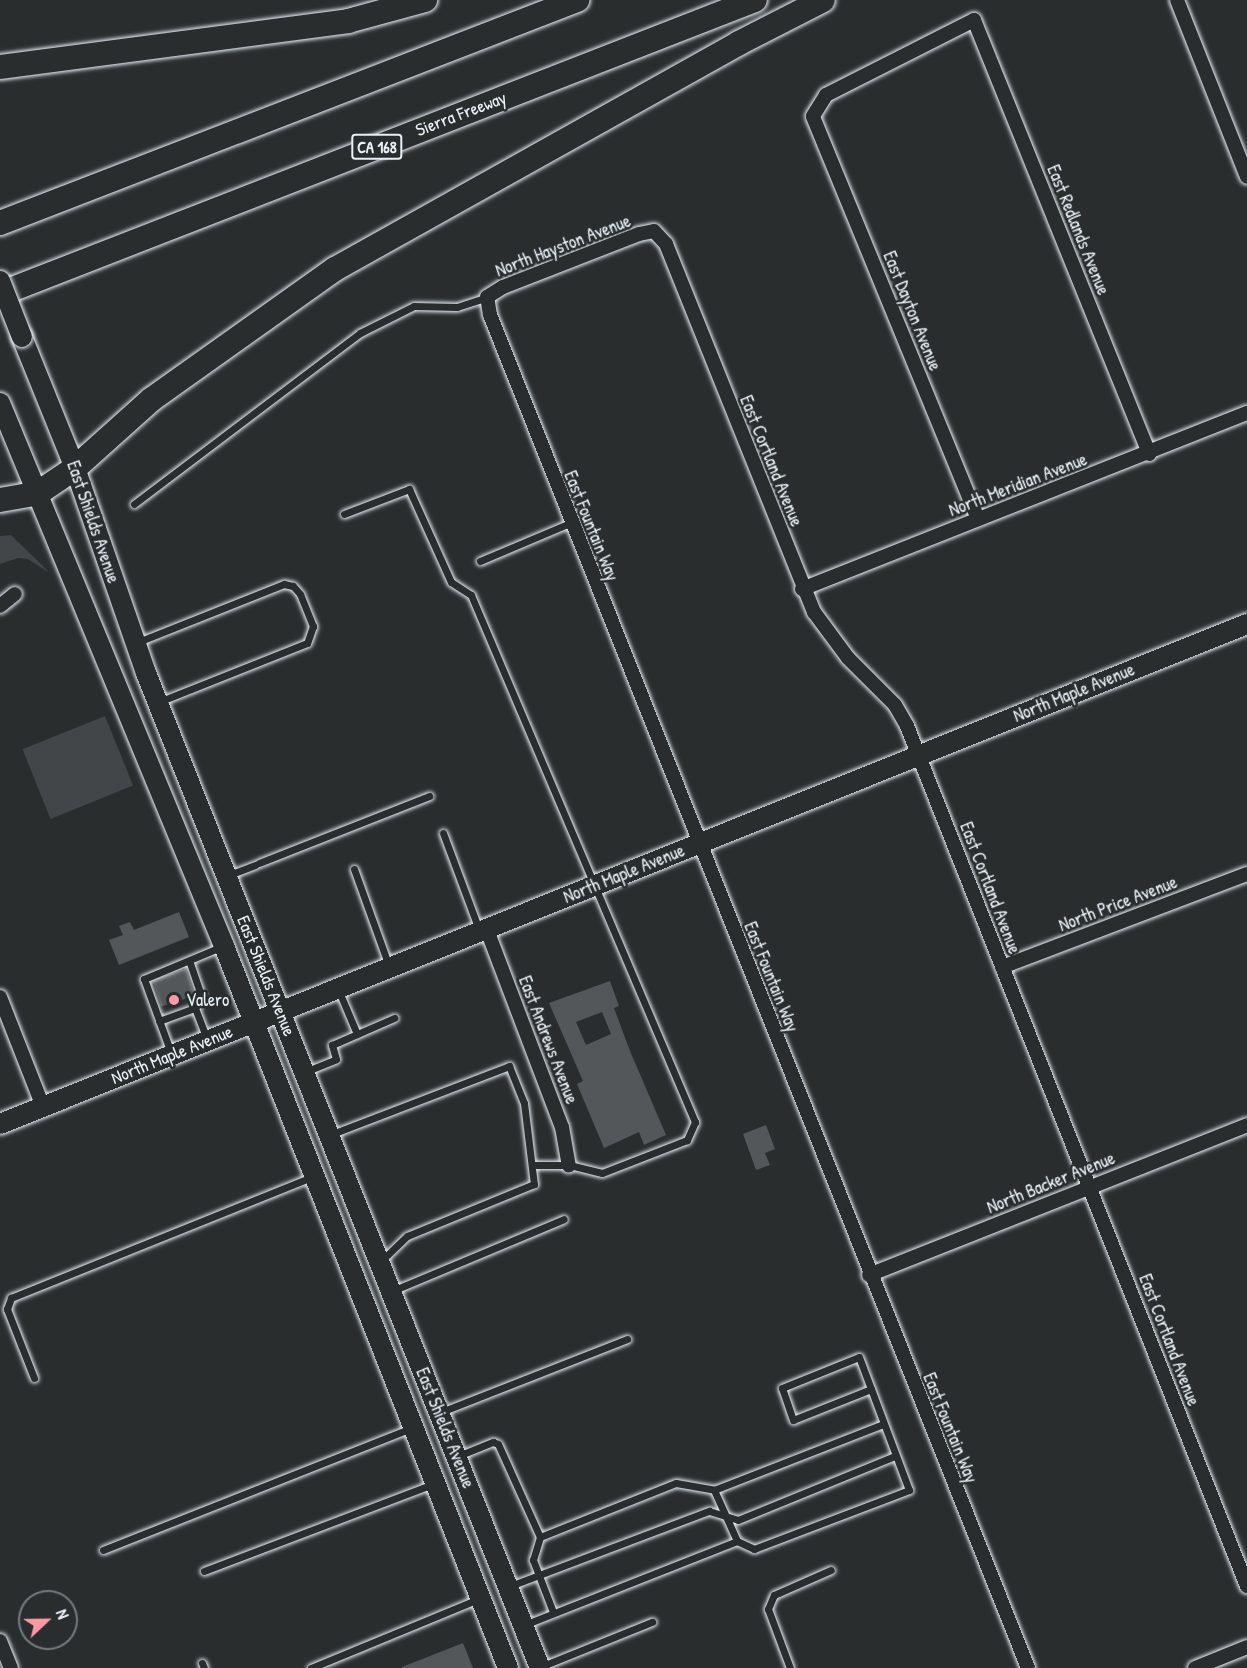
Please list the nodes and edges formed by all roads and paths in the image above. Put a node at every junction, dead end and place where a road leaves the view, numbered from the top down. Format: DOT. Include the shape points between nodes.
graph roads {
  1 [pos="425,0"];
  2 [pos="577,0"];
  3 [pos="754,0"];
  4 [pos="823,0"];
  5 [pos="1177,0"];
  6 [pos="974,20"];
  7 [pos="0,67"];
  8 [pos="1247,177"];
  9 [pos="0,223"];
  10 [pos="654,231"];
  11 [pos="0,281"];
  12 [pos="0,294"];
  13 [pos="487,297"];
  14 [pos="0,403"];
  15 [pos="1247,413"];
  16 [pos="1149,454"];
  17 [pos="75,468"];
  18 [pos="38,493"];
  19 [pos="0,500"];
  20 [pos="135,504"];
  21 [pos="344,514"];
  22 [pos="978,519"];
  23 [pos="570,523"];
  24 [pos="480,561"];
  25 [pos="802,589"];
  26 [pos="15,594"];
  27 [pos="0,606"];
  28 [pos="1247,624"];
  29 [pos="136,643"];
  30 [pos="158,703"];
  31 [pos="918,755"];
  32 [pos="429,796"];
  33 [pos="443,832"];
  34 [pos="699,844"];
  35 [pos="354,869"];
  36 [pos="1247,874"];
  37 [pos="226,876"];
  38 [pos="596,886"];
  39 [pos="483,931"];
  40 [pos="224,946"];
  41 [pos="189,961"];
  42 [pos="390,968"];
  43 [pos="1002,968"];
  44 [pos="338,989"];
  45 [pos="0,997"];
  46 [pos="195,1008"];
  47 [pos="281,1012"];
  48 [pos="394,1018"];
  49 [pos="159,1021"];
  50 [pos="254,1023"];
  51 [pos="357,1034"];
  52 [pos="208,1041"];
  53 [pos="172,1055"];
  54 [pos="304,1072"];
  55 [pos="43,1107"];
  56 [pos="0,1124"];
  57 [pos="1247,1125"];
  58 [pos="329,1135"];
  59 [pos="532,1165"];
  60 [pos="569,1165"];
  61 [pos="315,1176"];
  62 [pos="1090,1186"];
  63 [pos="564,1219"];
  64 [pos="380,1262"];
  65 [pos="869,1275"];
  66 [pos="391,1291"];
  67 [pos="627,1340"];
  68 [pos="34,1378"];
  69 [pos="870,1389"];
  70 [pos="439,1413"];
  71 [pos="883,1424"];
  72 [pos="413,1427"];
  73 [pos="456,1456"];
  74 [pos="895,1456"];
  75 [pos="435,1483"];
  76 [pos="714,1490"];
  77 [pos="724,1514"];
  78 [pos="540,1537"];
  79 [pos="736,1540"];
  80 [pos="104,1550"];
  81 [pos="831,1570"];
  82 [pos="204,1571"];
  83 [pos="540,1577"];
  84 [pos="1247,1586"];
  85 [pos="508,1587"];
  86 [pos="480,1598"];
  87 [pos="553,1612"];
  88 [pos="652,1622"];
  89 [pos="523,1625"];
  90 [pos="0,1641"];
  91 [pos="1247,1647"];
  92 [pos="11,1668"];
  93 [pos="311,1668"];
  94 [pos="508,1668"];
  95 [pos="540,1668"];
  96 [pos="790,1668"];
  97 [pos="1028,1668"];
  98 [pos="1195,1668"];
  1 -- 7 [label="highway" via="348,21"];
  2 -- 9 [label="highway"];
  3 -- 12 [label="highway, Sierra Freeway / CA 168"];
  4 -- 17 [label="highway" via="335,269 152,399"];
  5 -- 8 [label="street"];
  6 -- 16 [label="street, East Redlands Avenue"];
  6 -- 22 [label="street, East Dayton Avenue" via="826,95 813,116"];
  10 -- 13 [label="street, North Hayston Avenue" via="503,287"];
  10 -- 25 [label="street, East Cortland Avenue" via="666,244"];
  11 -- 17 [label="main road, East Shields Avenue, bridge"];
  13 -- 20 [label="lane" via="457,307 414,306 360,333"];
  13 -- 23 [label="street, East Fountain Way" via="490,315"];
  14 -- 18 [label="main road, East Shields Avenue"];
  15 -- 16 [label="street, North Meridian Avenue"];
  16 -- 22 [label="street, North Meridian Avenue"];
  17 -- 18 [label="highway"];
  17 -- 29 [label="main road, East Shields Avenue"];
  18 -- 19 [label="highway"];
  18 -- 40 [label="main road, East Shields Avenue"];
  21 -- 38 [label="lane" via="409,489 451,582 471,595"];
  22 -- 25 [label="street, North Meridian Avenue"];
  23 -- 24 [label="lane"];
  23 -- 34 [label="street, East Fountain Way"];
  25 -- 31 [label="street, East Cortland Avenue" via="830,637 895,705"];
  26 -- 27 [label="street"];
  28 -- 31 [label="main road, North Maple Avenue"];
  29 -- 30 [label="main road, East Shields Avenue"];
  29 -- 30 [label="lane" via="284,584 293,586 300,594 314,626 308,643"];
  30 -- 37 [label="main road, East Shields Avenue"];
  31 -- 34 [label="main road, North Maple Avenue"];
  31 -- 43 [label="street, East Cortland Avenue"];
  32 -- 37 [label="lane"];
  33 -- 39 [label="lane"];
  34 -- 38 [label="main road, North Maple Avenue"];
  34 -- 65 [label="street, East Fountain Way"];
  35 -- 42 [label="lane"];
  36 -- 43 [label="street, North Price Avenue"];
  37 -- 47 [label="main road, East Shields Avenue"];
  38 -- 39 [label="main road, North Maple Avenue"];
  38 -- 60 [label="lane" via="695,1122 687,1140 602,1173"];
  39 -- 42 [label="main road, North Maple Avenue"];
  39 -- 60 [label="street, East Andrews Avenue" via="562,1127"];
  40 -- 41 [label="lane"];
  40 -- 50 [label="main road, East Shields Avenue"];
  41 -- 46 [label="lane" via="202,993"];
  41 -- 49 [label="lane" via="144,979"];
  42 -- 44 [label="main road, North Maple Avenue"];
  43 -- 62 [label="street, East Cortland Avenue"];
  44 -- 47 [label="main road, North Maple Avenue"];
  44 -- 51 [label="lane"];
  45 -- 55 [label="street"];
  46 -- 49 [label="lane"];
  46 -- 52 [label="lane"];
  47 -- 50 [label="main road, North Maple Avenue"];
  47 -- 54 [label="main road, East Shields Avenue"];
  48 -- 51 [label="lane"];
  49 -- 53 [label="lane"];
  50 -- 52 [label="main road, North Maple Avenue"];
  50 -- 61 [label="main road, East Shields Avenue"];
  51 -- 54 [label="lane" via="332,1045 336,1059"];
  52 -- 53 [label="main road, North Maple Avenue"];
  53 -- 55 [label="main road, North Maple Avenue"];
  54 -- 58 [label="main road, East Shields Avenue"];
  55 -- 56 [label="main road, North Maple Avenue"];
  57 -- 62 [label="street, North Backer Avenue"];
  58 -- 59 [label="lane" via="509,1066 524,1103"];
  58 -- 64 [label="main road, East Shields Avenue"];
  59 -- 60 [label="lane"];
  59 -- 64 [label="lane" via="534,1184 406,1236"];
  61 -- 68 [label="lane" via="11,1298 7,1310"];
  61 -- 72 [label="main road, East Shields Avenue"];
  62 -- 65 [label="street, North Backer Avenue"];
  62 -- 84 [label="street, East Cortland Avenue"];
  63 -- 66 [label="lane"];
  64 -- 66 [label="main road, East Shields Avenue"];
  65 -- 97 [label="street, East Fountain Way"];
  66 -- 70 [label="main road, East Shields Avenue"];
  67 -- 70 [label="lane"];
  69 -- 69 [label="lane" via="859,1357 782,1388 793,1420"];
  69 -- 71 [label="lane"];
  70 -- 73 [label="main road, East Shields Avenue"];
  71 -- 74 [label="lane"];
  71 -- 76 [label="lane"];
  72 -- 75 [label="main road, East Shields Avenue"];
  72 -- 80 [label="lane"];
  73 -- 78 [label="lane" via="493,1442 498,1444"];
  73 -- 85 [label="main road, East Shields Avenue"];
  74 -- 77 [label="lane" via="738,1520"];
  74 -- 79 [label="lane" via="909,1490 754,1549"];
  75 -- 82 [label="lane"];
  75 -- 85 [label="main road" via="443,1485 453,1500 490,1582"];
  75 -- 86 [label="main road, East Shields Avenue"];
  76 -- 77 [label="lane"];
  76 -- 78 [label="lane" via="676,1483"];
  77 -- 79 [label="lane"];
  77 -- 83 [label="lane" via="709,1510"];
  78 -- 83 [label="lane" via="533,1560"];
  79 -- 87 [label="lane"];
  81 -- 96 [label="lane" via="774,1595 768,1609"];
  83 -- 85 [label="lane"];
  83 -- 87 [label="lane"];
  85 -- 89 [label="main road, East Shields Avenue"];
  86 -- 93 [label="lane"];
  86 -- 94 [label="main road, East Shields Avenue"];
  87 -- 89 [label="lane"];
  88 -- 95 [label="lane"];
  89 -- 95 [label="main road, East Shields Avenue"];
  90 -- 92 [label="street"];
  91 -- 98 [label="street"];
}
